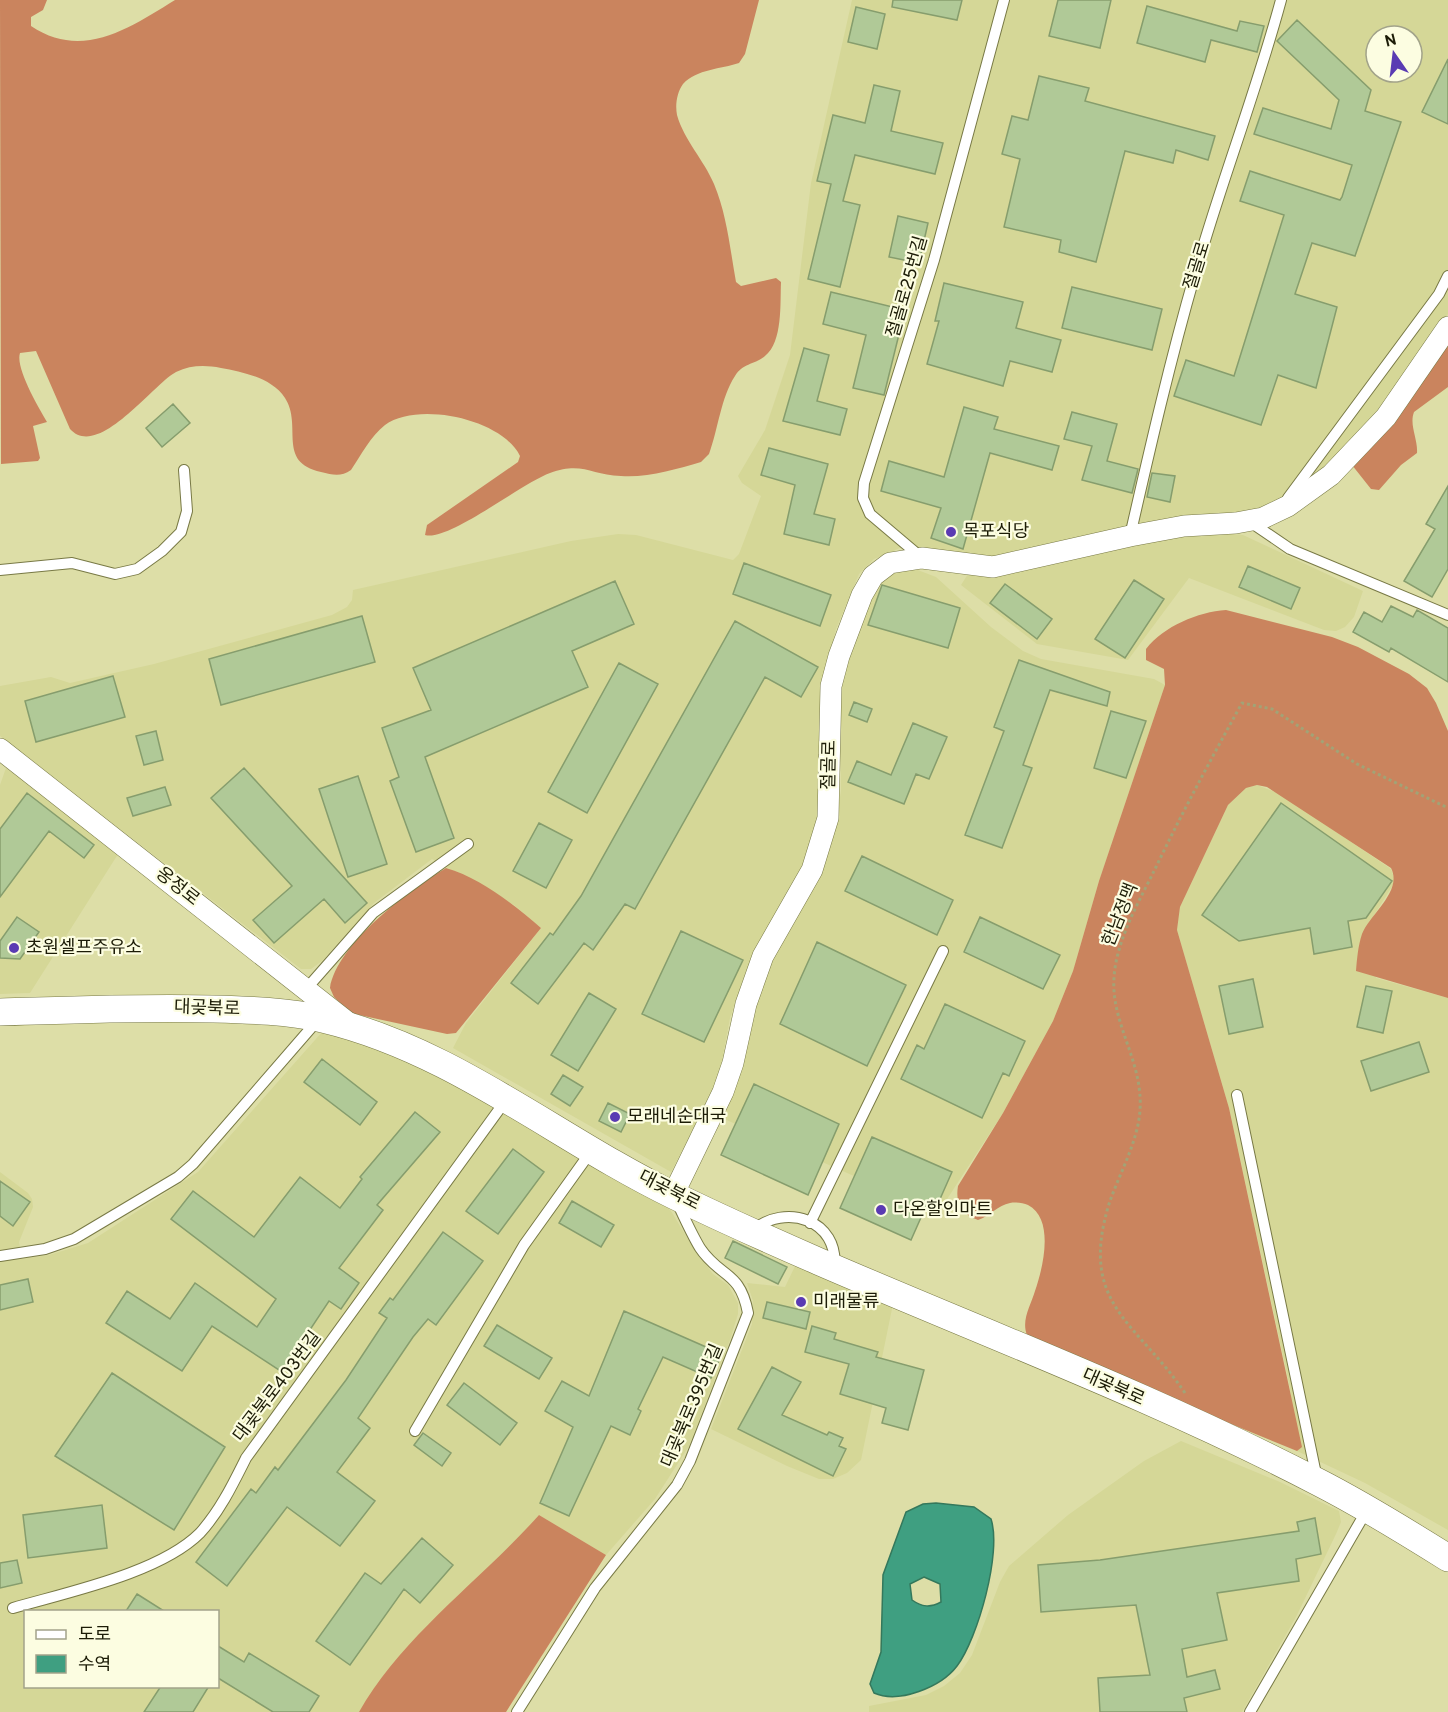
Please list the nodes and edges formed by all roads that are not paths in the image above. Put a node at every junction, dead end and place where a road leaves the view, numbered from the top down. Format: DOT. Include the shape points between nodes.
graph roads {
  1 [pos="1004,0"];
  2 [pos="1281,0"];
  3 [pos="1448,276"];
  4 [pos="1448,327"];
  5 [pos="184,470"];
  6 [pos="1279,510"];
  7 [pos="1249,521"];
  8 [pos="1130,536"];
  9 [pos="922,558"];
  10 [pos="0,570"];
  11 [pos="1448,615"];
  12 [pos="0,749"];
  13 [pos="468,844"];
  14 [pos="943,951"];
  15 [pos="307,988"];
  16 [pos="0,1012"];
  17 [pos="319,1018"];
  18 [pos="353,1027"];
  19 [pos="1238,1095"];
  20 [pos="506,1099"];
  21 [pos="592,1149"];
  22 [pos="673,1195"];
  23 [pos="810,1223"];
  24 [pos="752,1231"];
  25 [pos="0,1256"];
  26 [pos="834,1268"];
  27 [pos="415,1431"];
  28 [pos="1318,1482"];
  29 [pos="1368,1510"];
  30 [pos="1448,1557"];
  31 [pos="13,1608"];
  32 [pos="517,1712"];
  33 [pos="1250,1712"];
  1 -- 9 [label="lane, 절골로25번길" via="934,260 864,483 863,498 870,514"];
  2 -- 8 [label="lane, 절골로" via="1195,273"];
  3 -- 6 [label="lane" via="1440,294"];
  4 -- 6 [label="street, 절골로" via="1386,417 1331,475"];
  5 -- 10 [label="lane" via="188,511 181,532 136,569 115,574 72,563"];
  6 -- 7 [label="street, 절골로"];
  7 -- 8 [label="street, 절골로" via="1184,526"];
  7 -- 11 [label="lane" via="1290,549"];
  8 -- 9 [label="street, 절골로" via="993,567"];
  9 -- 22 [label="street, 절골로" via="890,563 873,576 861,595 831,686 828,818 812,870 763,956 723,1092"];
  12 -- 15 [label="street, 옹정로"];
  13 -- 15 [label="lane" via="372,913"];
  14 -- 23 [label="lane"];
  15 -- 18 [label="street, 옹정로"];
  16 -- 17 [label="street, 대곶북로" via="168,1008 262,1011"];
  17 -- 18 [label="street, 대곶북로"];
  17 -- 25 [label="lane" via="178,1177 74,1239"];
  18 -- 20 [label="street, 대곶북로" via="402,1044"];
  19 -- 28 [label="lane"];
  20 -- 21 [label="street, 대곶북로"];
  20 -- 31 [label="lane, 대곶북로403번길" via="246,1458 224,1501 200,1532 178,1551 108,1580"];
  21 -- 22 [label="street, 대곶북로"];
  21 -- 27 [label="lane" via="524,1245"];
  22 -- 24 [label="street, 대곶북로"];
  22 -- 32 [label="lane, 대곶북로395번길" via="700,1248 737,1282 748,1313 677,1485 595,1588"];
  23 -- 24 [label="lane" via="782,1215 762,1221"];
  23 -- 26 [label="lane" via="832,1239 836,1248"];
  24 -- 26 [label="street, 대곶북로"];
  26 -- 28 [label="street, 대곶북로" via="1198,1425"];
  28 -- 29 [label="street, 대곶북로"];
  29 -- 30 [label="street, 대곶북로"];
  29 -- 33 [label="lane"];
}
